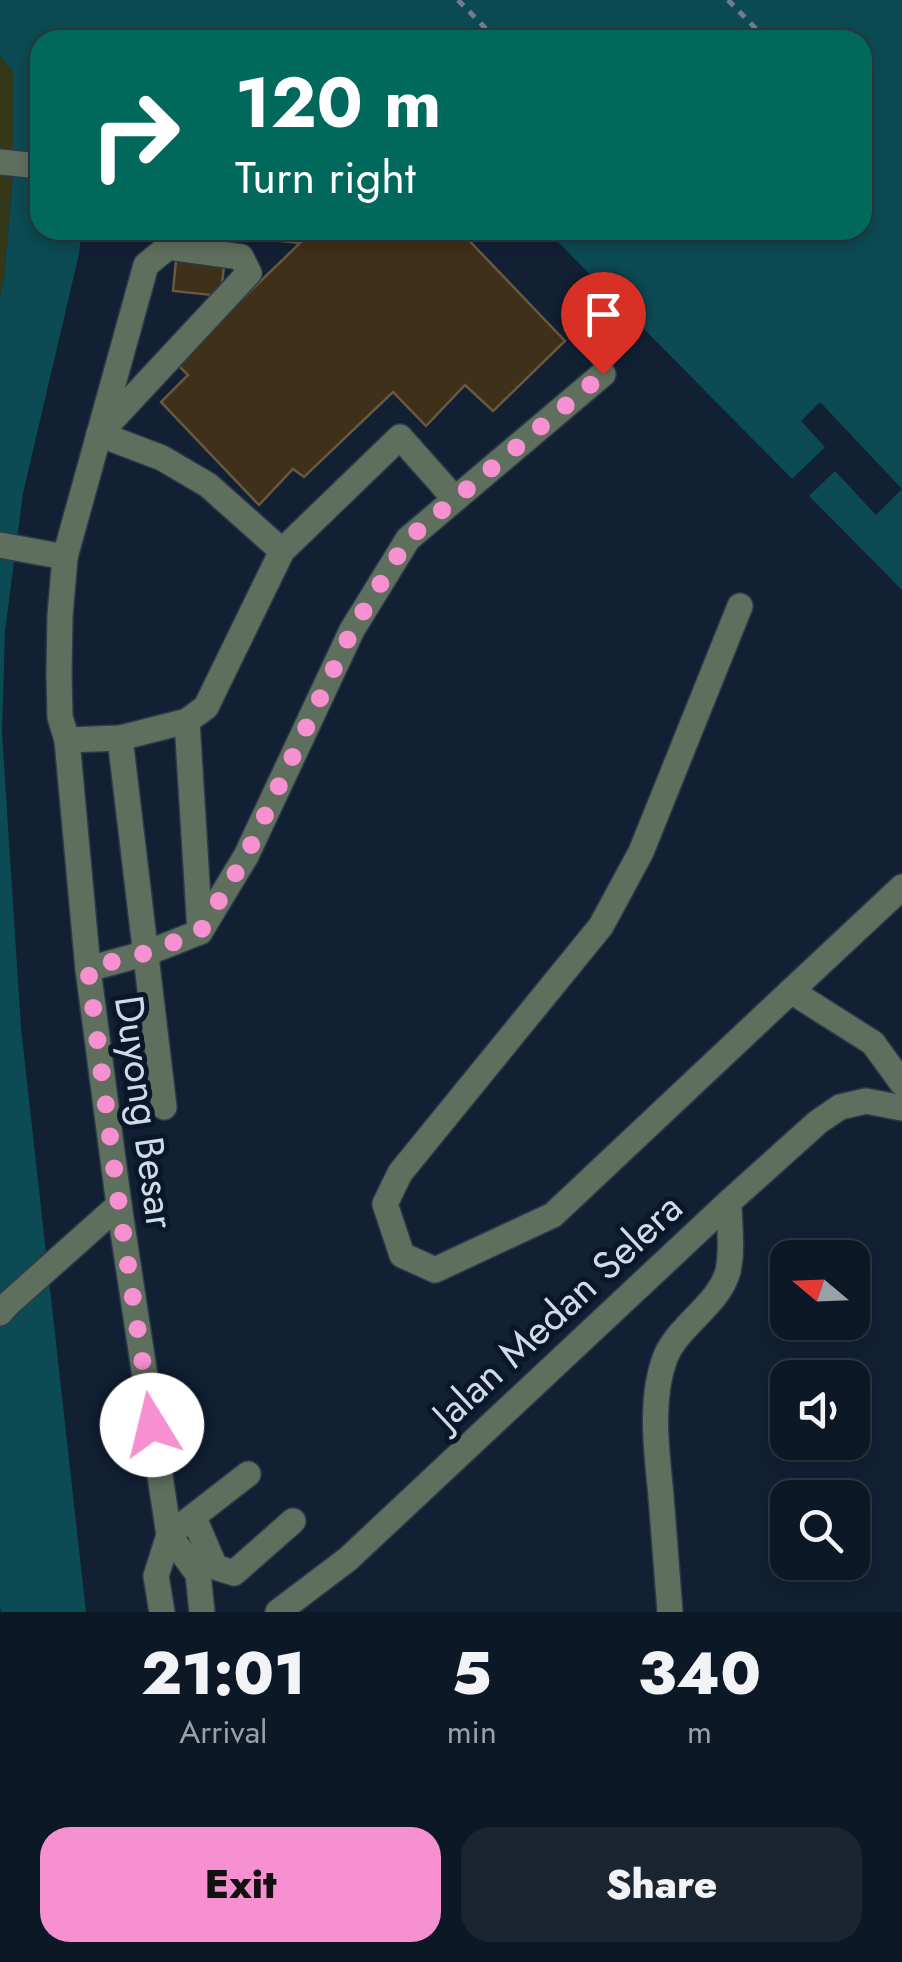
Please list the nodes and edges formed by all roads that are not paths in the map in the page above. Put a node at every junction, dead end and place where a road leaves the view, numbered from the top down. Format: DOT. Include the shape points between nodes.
graph roads {
  1 [pos="0,162"];
  2 [pos="30,165"];
  3 [pos="603,374"];
  4 [pos="99,434"];
  5 [pos="455,499"];
  6 [pos="0,545"];
  7 [pos="282,551"];
  8 [pos="66,557"];
  9 [pos="740,606"];
  10 [pos="188,722"];
  11 [pos="120,738"];
  12 [pos="67,740"];
  13 [pos="902,887"];
  14 [pos="200,932"];
  15 [pos="146,953"];
  16 [pos="88,968"];
  17 [pos="791,992"];
  18 [pos="902,1083"];
  19 [pos="164,1107"];
  20 [pos="902,1108"];
  21 [pos="729,1202"];
  22 [pos="119,1205"];
  23 [pos="2,1307"];
  24 [pos="248,1474"];
  25 [pos="194,1518"];
  26 [pos="293,1521"];
  27 [pos="169,1535"];
  28 [pos="162,1612"];
  29 [pos="202,1612"];
  30 [pos="278,1612"];
  31 [pos="670,1612"];
  1 -- 2 [label="street"];
  3 -- 5 [label="street"];
  4 -- 4 [label="street, Duyong Besar" via="146,265 168,247 241,257 249,273"];
  4 -- 7 [label="street" via="162,458 208,486"];
  4 -- 8 [label="street, Duyong Besar"];
  5 -- 7 [label="street" via="400,437"];
  5 -- 14 [label="street" via="408,539 352,630 246,856"];
  6 -- 8 [label="street"];
  7 -- 10 [label="street" via="206,707"];
  8 -- 12 [label="street, Duyong Besar" via="59,674"];
  9 -- 17 [label="street" via="641,852 601,926 400,1173 386,1204 402,1254 435,1270 553,1215"];
  10 -- 11 [label="street"];
  10 -- 14 [label="street"];
  11 -- 12 [label="street"];
  11 -- 15 [label="street"];
  12 -- 16 [label="street, Duyong Besar"];
  13 -- 17 [label="street"];
  14 -- 15 [label="street"];
  15 -- 16 [label="street"];
  15 -- 19 [label="street"];
  16 -- 22 [label="street, Duyong Besar"];
  17 -- 18 [label="street" via="873,1043"];
  20 -- 21 [label="street, Jalan Medan Selera" via="866,1101 840,1107"];
  21 -- 30 [label="street, Jalan Medan Selera" via="348,1559"];
  21 -- 31 [label="street" via="727,1275 666,1357 658,1392"];
  22 -- 23 [label="street"];
  22 -- 27 [label="street, Duyong Besar"];
  24 -- 25 [label="street"];
  25 -- 26 [label="street" via="216,1567 234,1573"];
  25 -- 27 [label="street"];
  27 -- 28 [label="street, Duyong Besar" via="156,1576"];
  27 -- 29 [label="street, Duyong Besar" via="198,1574"];
}
